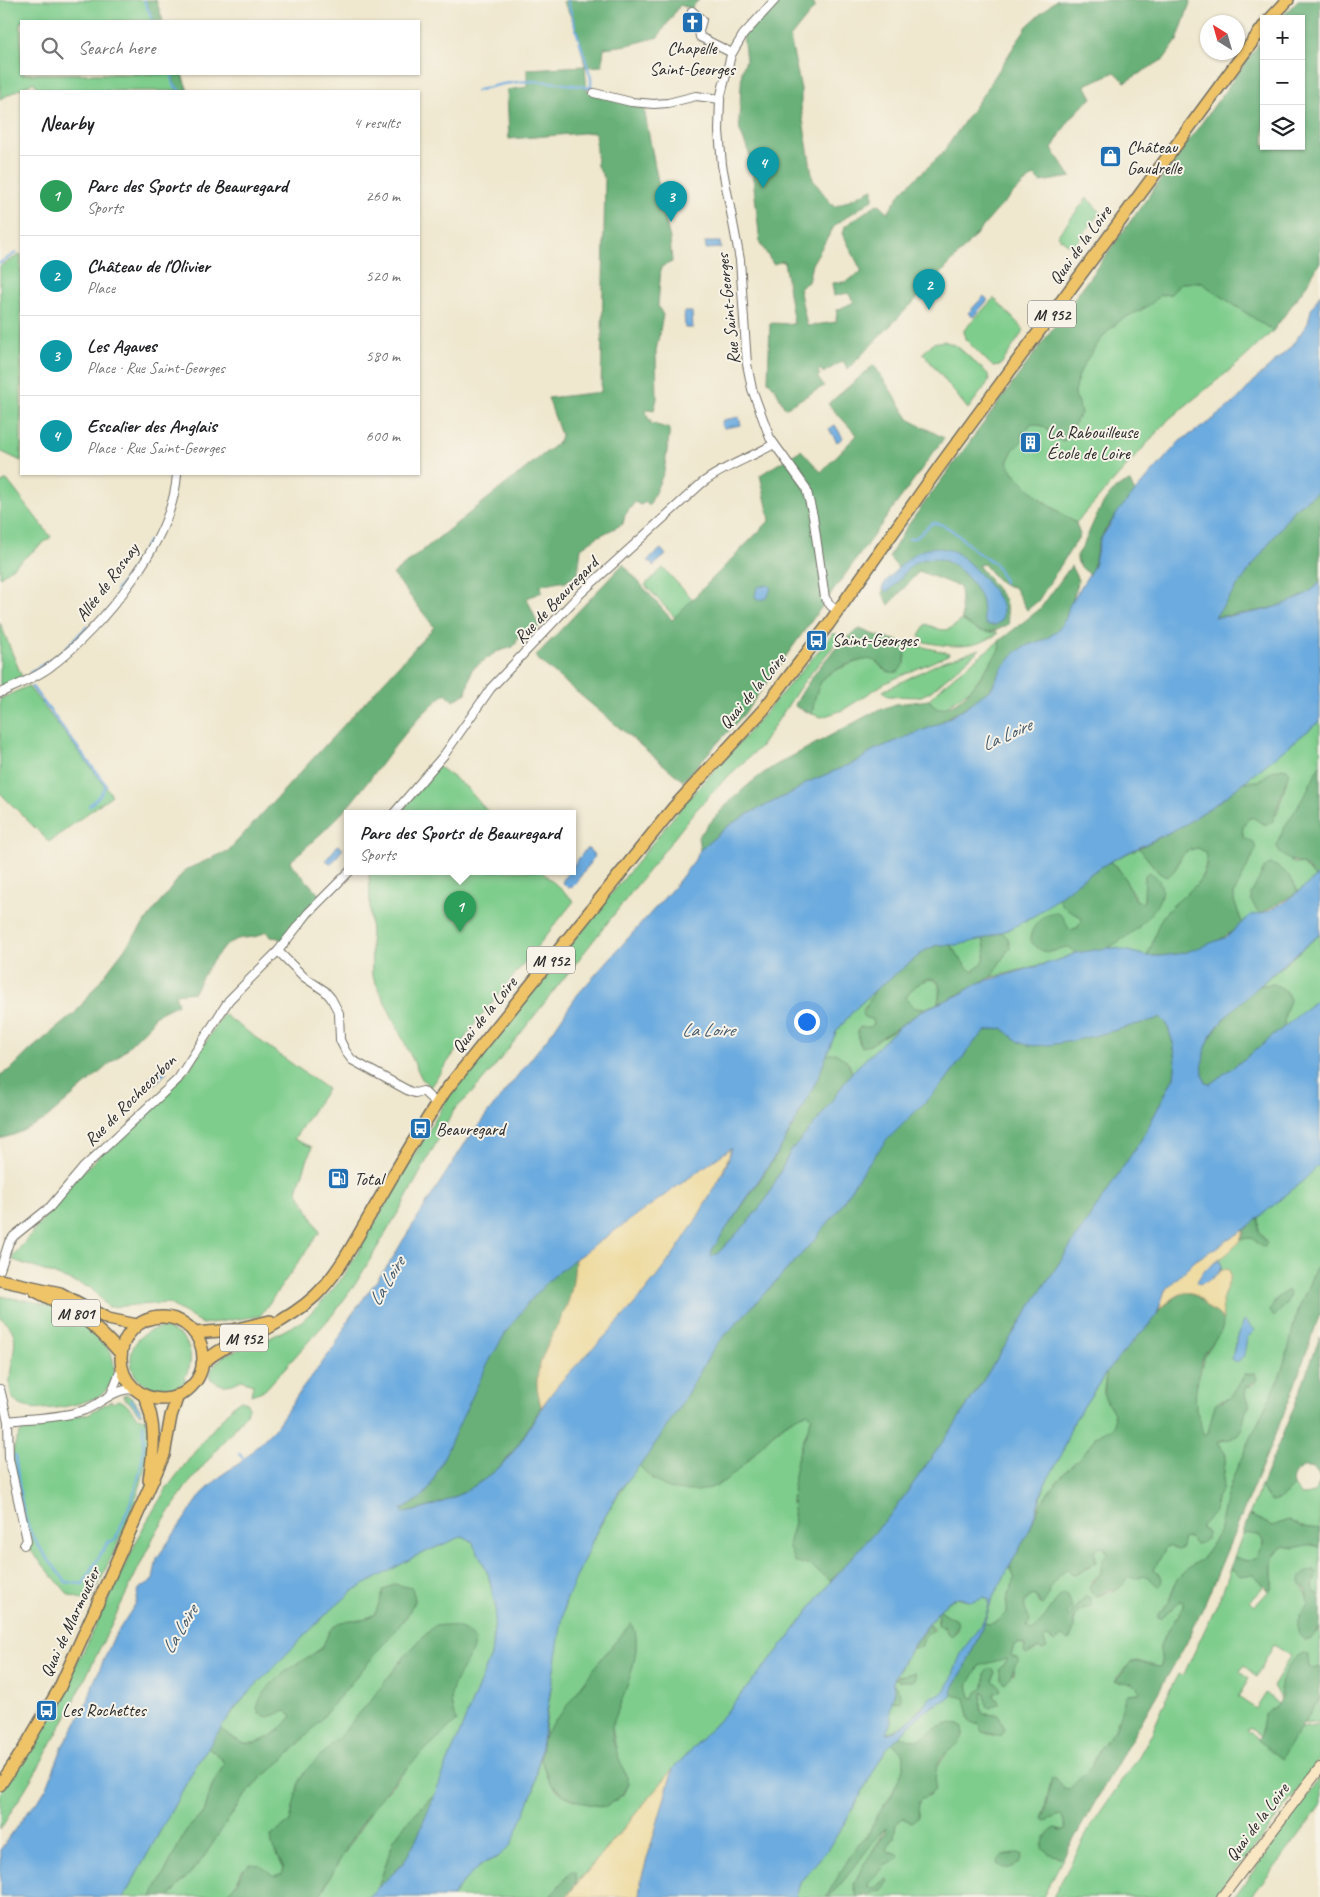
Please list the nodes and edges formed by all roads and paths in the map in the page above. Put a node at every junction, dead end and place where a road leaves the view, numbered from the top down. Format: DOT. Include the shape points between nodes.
graph roads {
  1 [pos="775,0"];
  2 [pos="1288,0"];
  3 [pos="692,11"];
  4 [pos="1274,15"];
  5 [pos="1260,31"];
  6 [pos="732,53"];
  7 [pos="594,93"];
  8 [pos="720,99"];
  9 [pos="774,444"];
  10 [pos="177,475"];
  11 [pos="838,611"];
  12 [pos="0,693"];
  13 [pos="397,810"];
  14 [pos="346,875"];
  15 [pos="279,949"];
  16 [pos="437,1104"];
  17 [pos="1,1277"];
  18 [pos="21,1285"];
  19 [pos="288,1316"];
  20 [pos="137,1325"];
  21 [pos="194,1333"];
  22 [pos="121,1354"];
  23 [pos="202,1364"];
  24 [pos="122,1368"];
  25 [pos="0,1389"];
  26 [pos="139,1392"];
  27 [pos="111,1394"];
  28 [pos="178,1396"];
  29 [pos="8,1421"];
  30 [pos="147,1494"];
  31 [pos="24,1545"];
  32 [pos="1320,1768"];
  33 [pos="0,1785"];
  34 [pos="1222,1897"];
  1 -- 6 [label="street, Rue Saint-Georges" via="743,35"];
  2 -- 4 [label="main road"];
  3 -- 6 [label="street" via="702,20 700,37"];
  5 -- 11 [label="main road, Quai de la Loire / M 952" via="1118,221"];
  6 -- 8 [label="street, Rue Saint-Georges"];
  7 -- 8 [label="street" via="654,104 696,96"];
  8 -- 9 [label="street, Rue Saint-Georges" via="722,165 740,268 747,364 766,430"];
  9 -- 11 [label="street, Rue Saint-Georges" via="806,488 825,598"];
  9 -- 13 [label="street, Rue de Beauregard" via="712,476 581,593 487,692 444,755"];
  10 -- 12 [label="street, Allée de Rosnay" via="173,503 159,537 111,606 77,644 50,667"];
  11 -- 16 [label="main road, Quai de la Loire / M 952" via="764,709 670,812"];
  14 -- 15 [label="street"];
  15 -- 16 [label="street" via="304,977 331,998 339,1013 340,1040 352,1060 409,1092 423,1091"];
  15 -- 17 [label="street, Rue de Rochecorbon" via="230,1000 178,1079 83,1168 50,1207 14,1236 9,1242"];
  16 -- 19 [label="main road, Quai de la Loire / M 952" via="340,1264 317,1294"];
  17 -- 18 [label="main road, M 801"];
  18 -- 20 [label="main road, M 801" via="60,1293 108,1318"];
  18 -- 22 [label="main road, M 801" via="87,1320"];
  19 -- 21 [label="main road, M 952" via="233,1330"];
  19 -- 23 [label="main road, M 952" via="227,1345"];
  20 -- 21 [label="main road" via="161,1317 185,1324"];
  20 -- 22 [label="main road" via="129,1333"];
  21 -- 23 [label="main road" via="200,1342"];
  22 -- 24 [label="main road"];
  23 -- 28 [label="main road" via="192,1385"];
  24 -- 26 [label="main road" via="124,1376"];
  24 -- 27 [label="street"];
  25 -- 29 [label="street"];
  26 -- 27 [label="street" via="126,1389"];
  26 -- 28 [label="main road" via="155,1398"];
  26 -- 30 [label="main road, Quai de Marmoutier" via="154,1429"];
  27 -- 29 [label="street" via="85,1410"];
  28 -- 30 [label="main road, Quai de Marmoutier" via="164,1455"];
  29 -- 31 [label="street" via="9,1459 26,1540"];
  30 -- 33 [label="main road, Quai de Marmoutier" via="59,1689"];
  32 -- 34 [label="main road, Quai de la Loire"];
}
